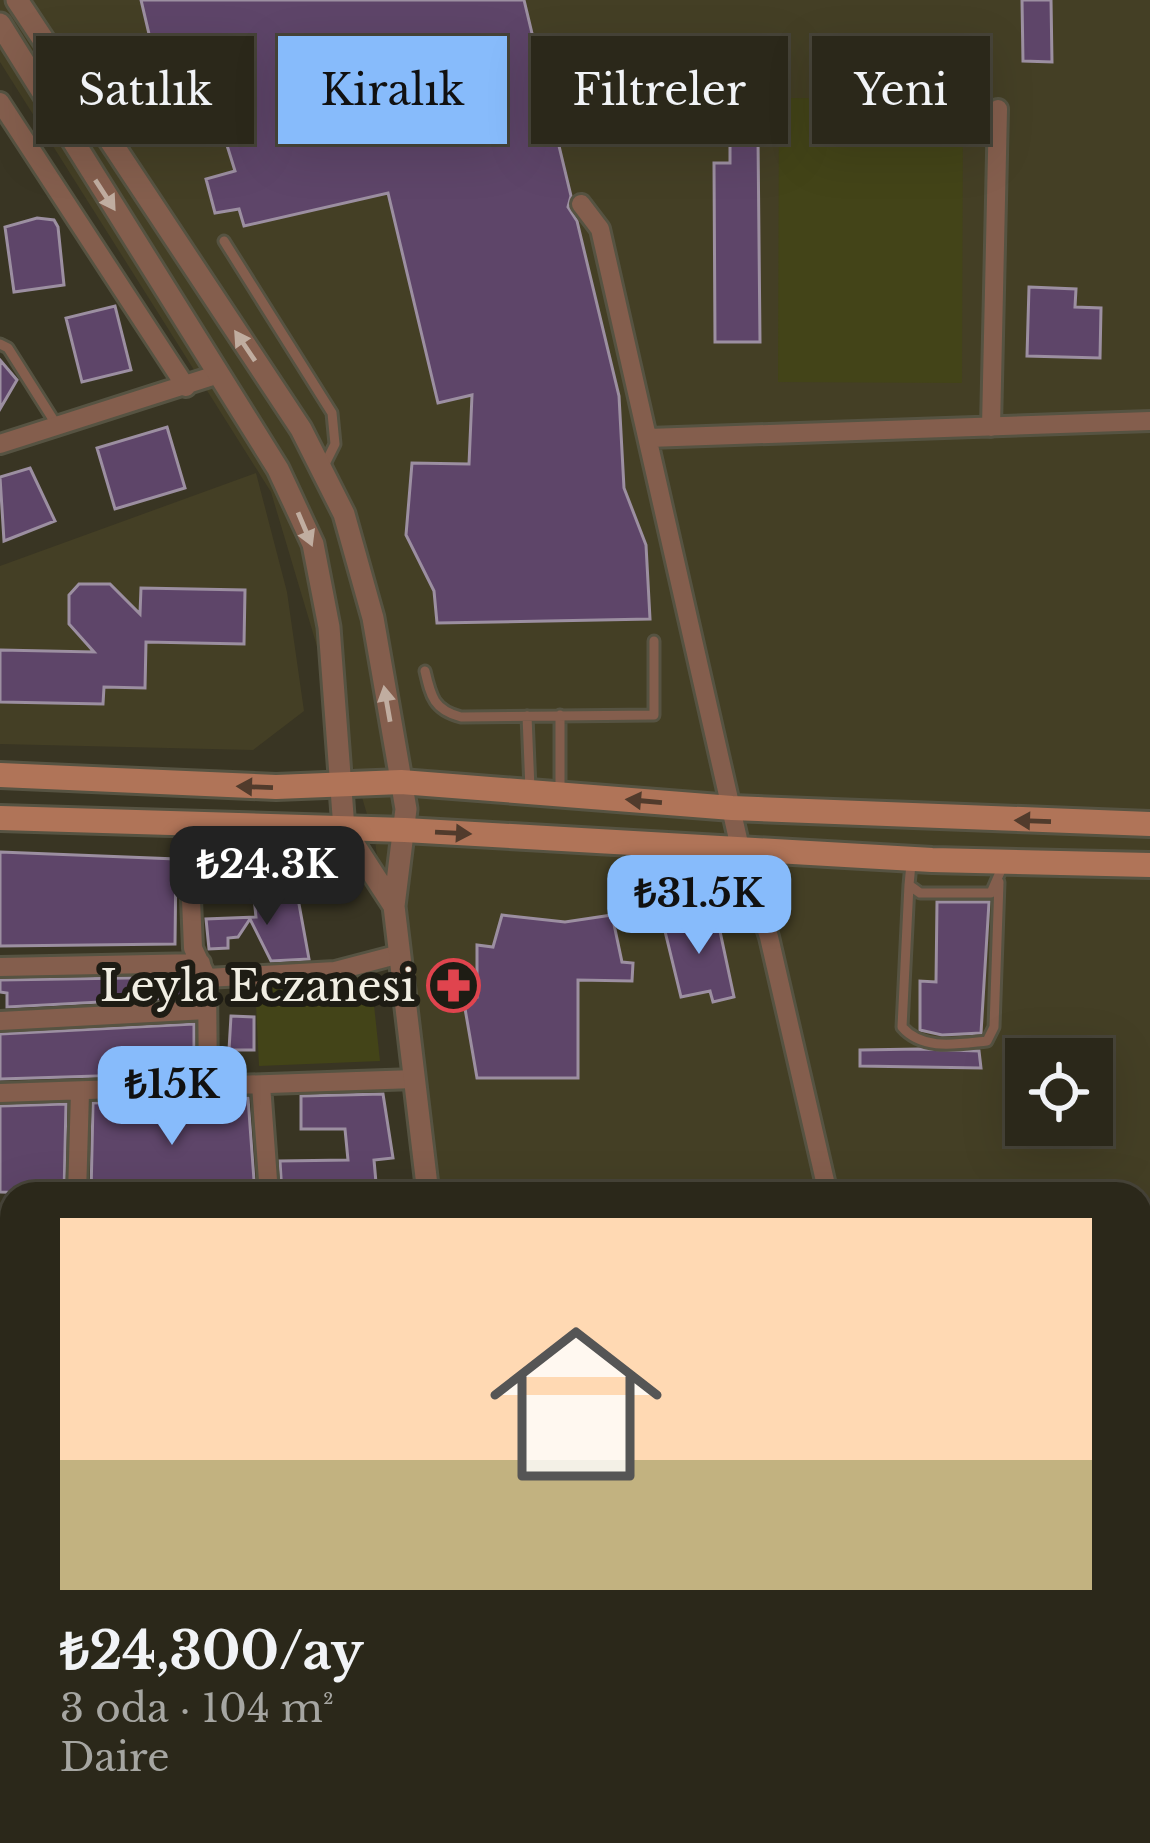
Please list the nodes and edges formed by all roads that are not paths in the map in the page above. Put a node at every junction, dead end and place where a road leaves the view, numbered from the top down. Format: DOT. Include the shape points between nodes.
graph roads {
  1 [pos="17,0"];
  2 [pos="0,24"];
  3 [pos="0,102"];
  4 [pos="998,109"];
  5 [pos="581,204"];
  6 [pos="224,241"];
  7 [pos="0,344"];
  8 [pos="219,374"];
  9 [pos="186,387"];
  10 [pos="1150,422"];
  11 [pos="56,424"];
  12 [pos="991,427"];
  13 [pos="648,438"];
  14 [pos="0,444"];
  15 [pos="321,470"];
  16 [pos="654,641"];
  17 [pos="425,671"];
  18 [pos="527,716"];
  19 [pos="560,716"];
  20 [pos="0,775"];
  21 [pos="339,781"];
  22 [pos="400,782"];
  23 [pos="530,792"];
  24 [pos="560,794"];
  25 [pos="732,808"];
  26 [pos="0,818"];
  27 [pos="1150,824"];
  28 [pos="188,826"];
  29 [pos="344,829"];
  30 [pos="405,830"];
  31 [pos="740,848"];
  32 [pos="912,859"];
  33 [pos="1150,865"];
  34 [pos="1002,872"];
  35 [pos="909,885"];
  36 [pos="394,906"];
  37 [pos="400,954"];
  38 [pos="0,967"];
  39 [pos="204,971"];
  40 [pos="207,1010"];
  41 [pos="0,1021"];
  42 [pos="415,1079"];
  43 [pos="261,1085"];
  44 [pos="208,1088"];
  45 [pos="80,1093"];
  46 [pos="0,1094"];
  47 [pos="77,1182"];
  48 [pos="268,1182"];
  49 [pos="427,1182"];
  50 [pos="825,1182"];
  15 -- 1 [label="street, one-way"];
  2 -- 8 [label="street, one-way"];
  3 -- 9 [label="street"];
  4 -- 12 [label="street"];
  5 -- 13 [label="street" via="600,229"];
  6 -- 15 [label="lane" via="332,413 335,444"];
  7 -- 11 [label="lane"];
  8 -- 9 [label="street"];
  8 -- 21 [label="street, one-way" via="313,544 329,628"];
  9 -- 11 [label="street"];
  10 -- 12 [label="street"];
  11 -- 14 [label="street"];
  12 -- 13 [label="street"];
  13 -- 25 [label="street"];
  22 -- 15 [label="street, one-way" via="373,618 344,514"];
  16 -- 19 [label="lane" via="654,715"];
  17 -- 18 [label="lane" via="443,712"];
  18 -- 19 [label="lane"];
  18 -- 23 [label="lane"];
  19 -- 24 [label="lane"];
  21 -- 20 [label="main road, one-way" via="276,788"];
  21 -- 22 [label="main road"];
  21 -- 29 [label="street"];
  22 -- 23 [label="main road"];
  22 -- 30 [label="street"];
  23 -- 24 [label="main road"];
  25 -- 24 [label="main road, one-way"];
  27 -- 25 [label="main road, one-way"];
  25 -- 31 [label="street"];
  26 -- 28 [label="main road"];
  28 -- 29 [label="main road"];
  28 -- 39 [label="street" via="193,948"];
  29 -- 30 [label="main road"];
  29 -- 36 [label="street"];
  30 -- 31 [label="main road, one-way"];
  30 -- 36 [label="street"];
  31 -- 32 [label="main road"];
  31 -- 50 [label="street" via="769,937"];
  32 -- 34 [label="main road"];
  32 -- 35 [label="lane"];
  33 -- 34 [label="main road"];
  34 -- 35 [label="lane" via="991,893 920,893"];
  34 -- 35 [label="lane" via="987,1041 944,1045 913,1039 902,1027"];
  36 -- 37 [label="street"];
  37 -- 39 [label="street" via="335,971"];
  37 -- 42 [label="street"];
  38 -- 39 [label="street"];
  39 -- 40 [label="street"];
  40 -- 41 [label="street"];
  40 -- 44 [label="street"];
  42 -- 43 [label="street"];
  42 -- 49 [label="street"];
  43 -- 44 [label="street"];
  43 -- 48 [label="street"];
  44 -- 45 [label="street"];
  45 -- 46 [label="street"];
  45 -- 47 [label="street"];
}
